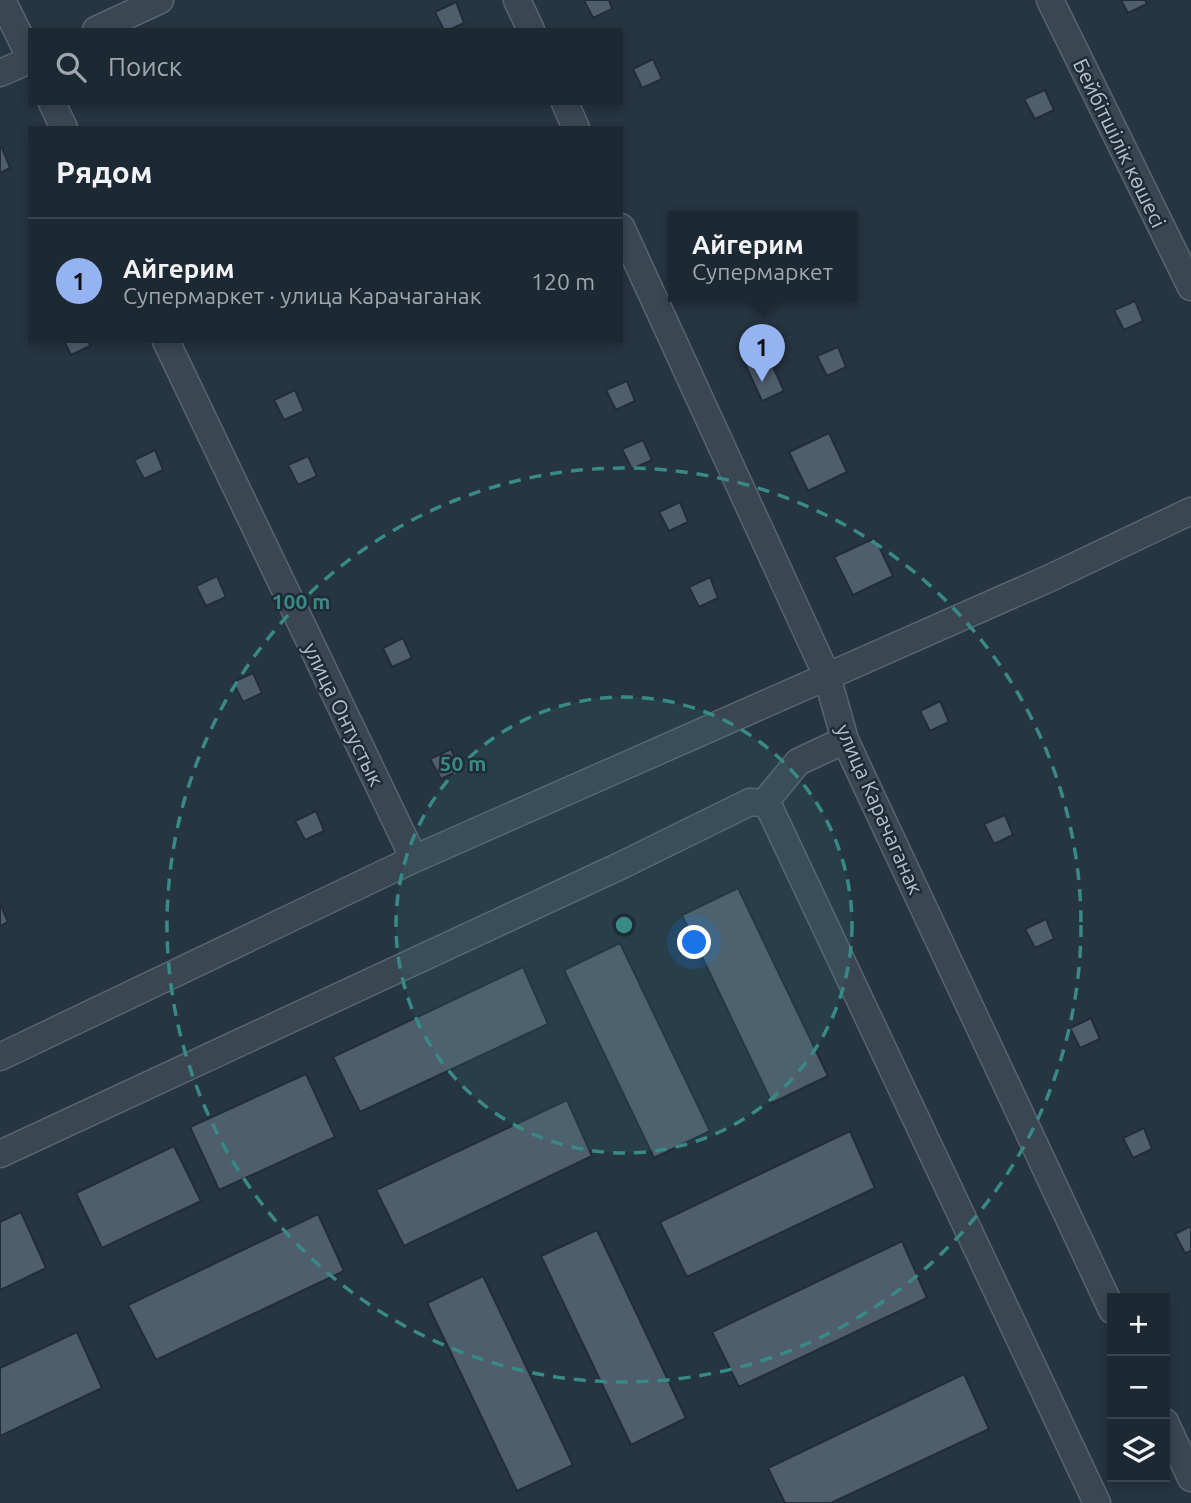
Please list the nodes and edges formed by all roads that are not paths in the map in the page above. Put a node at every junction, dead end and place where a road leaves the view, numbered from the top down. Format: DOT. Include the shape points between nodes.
graph roads {
  1 [pos="2,0"];
  2 [pos="160,0"];
  3 [pos="517,0"];
  4 [pos="1050,0"];
  5 [pos="100,28"];
  6 [pos="530,28"];
  7 [pos="28,55"];
  8 [pos="28,60"];
  9 [pos="0,73"];
  10 [pos="53,105"];
  11 [pos="566,105"];
  12 [pos="63,126"];
  13 [pos="575,126"];
  14 [pos="623,231"];
  15 [pos="1191,287"];
  16 [pos="167,343"];
  17 [pos="1191,511"];
  18 [pos="827,676"];
  19 [pos="845,740"];
  20 [pos="765,803"];
  21 [pos="414,859"];
  22 [pos="0,1057"];
  23 [pos="0,1154"];
  24 [pos="1107,1299"];
  25 [pos="1170,1433"];
  26 [pos="1191,1478"];
  27 [pos="1097,1503"];
  1 -- 7 [label="street"];
  2 -- 5 [label="street"];
  3 -- 6 [label="street"];
  4 -- 15 [label="street, Бейбітшілік көшесі"];
  8 -- 9 [label="street"];
  10 -- 12 [label="street"];
  11 -- 13 [label="street"];
  14 -- 18 [label="street, улица Карачаганак"];
  16 -- 21 [label="street, улица Онтустык"];
  17 -- 18 [label="street"];
  18 -- 19 [label="street, улица Карачаганак"];
  18 -- 21 [label="street"];
  19 -- 20 [label="street" via="798,762"];
  19 -- 24 [label="street, улица Карачаганак"];
  20 -- 23 [label="street" via="750,802"];
  20 -- 27 [label="street"];
  21 -- 22 [label="street"];
  25 -- 26 [label="street"];
}
